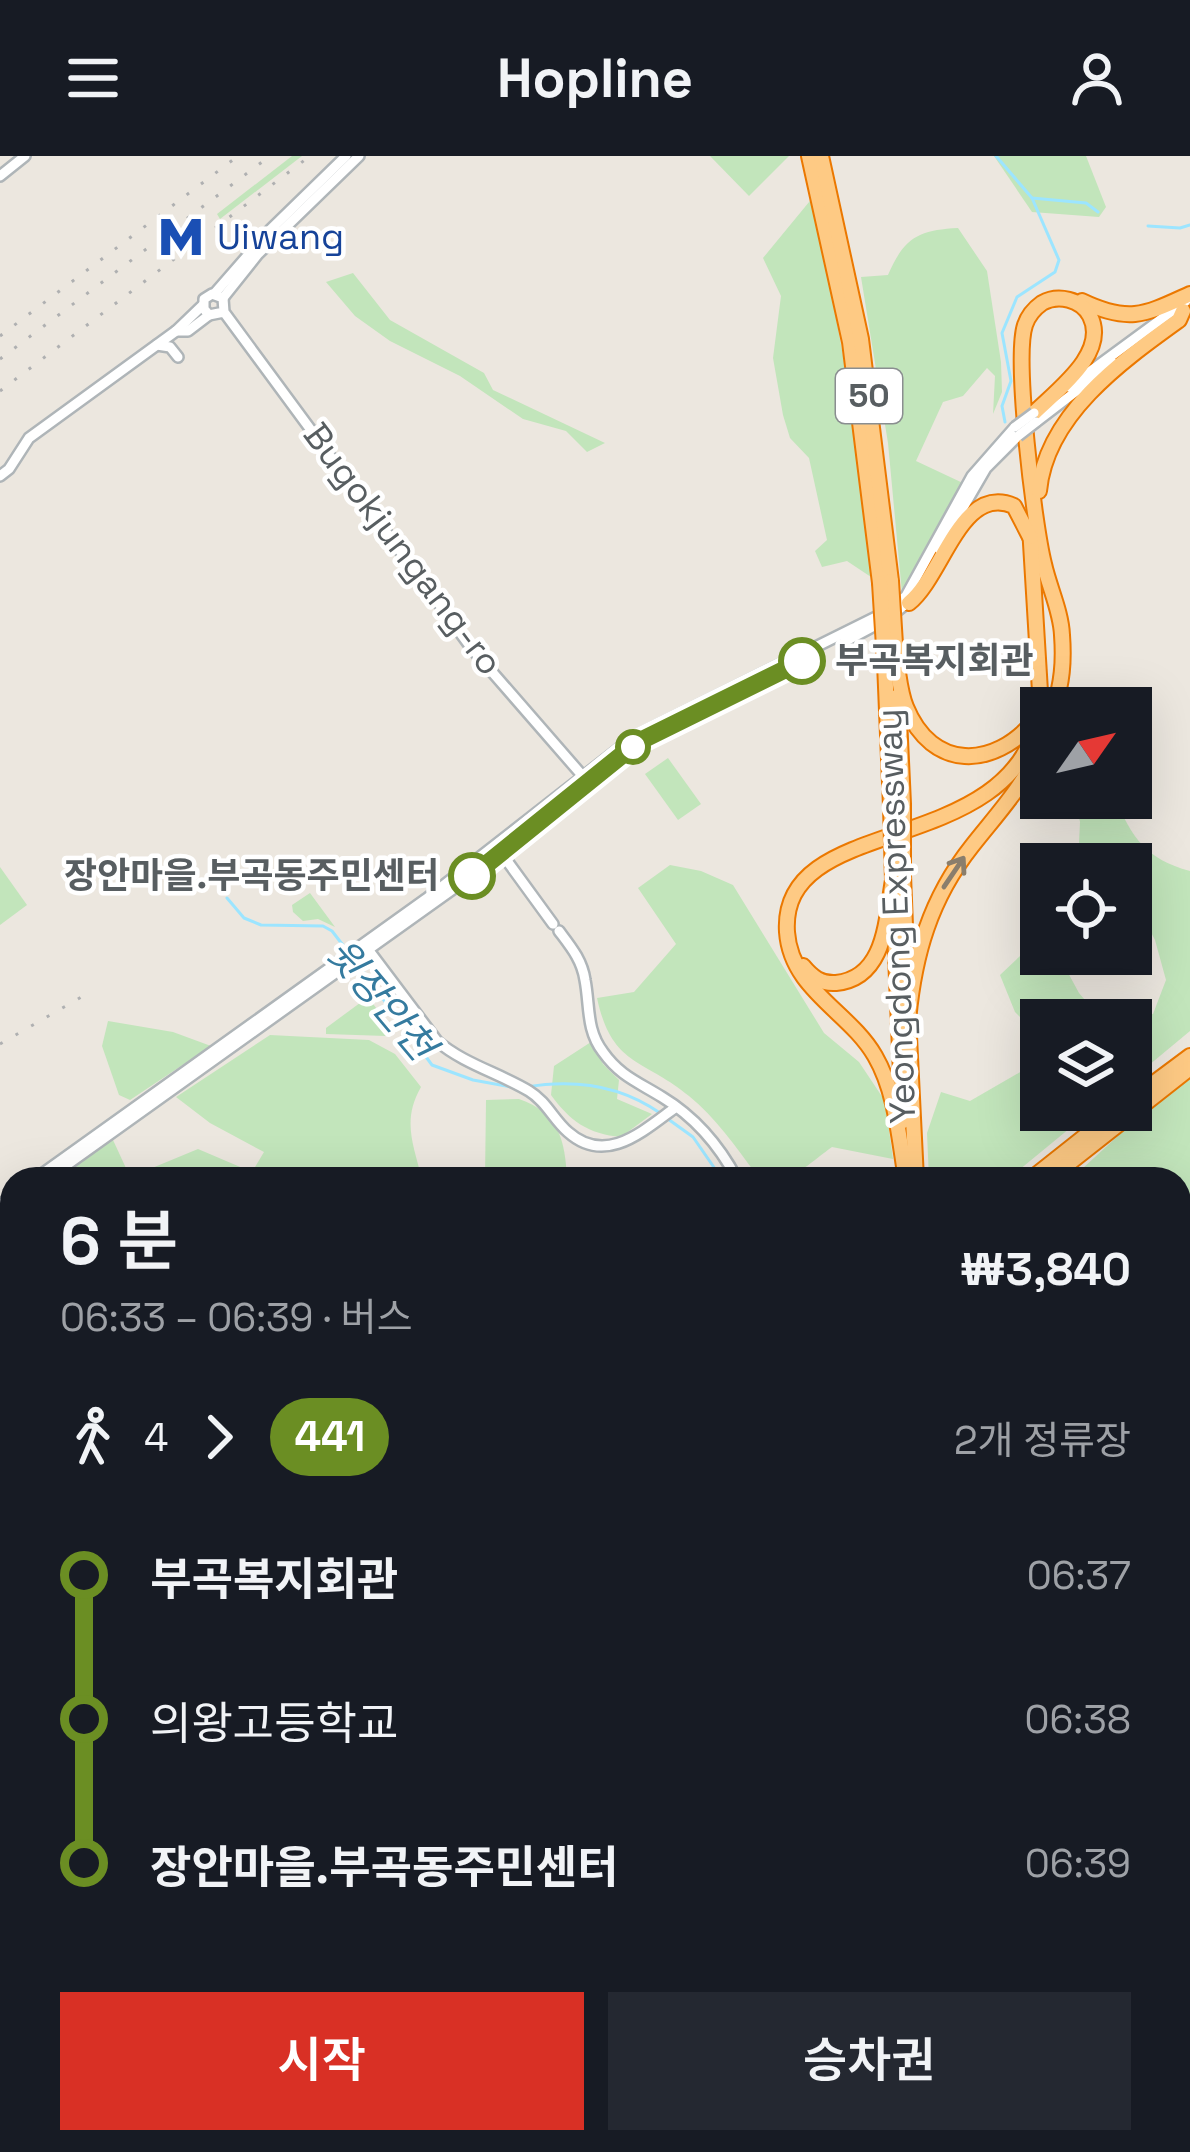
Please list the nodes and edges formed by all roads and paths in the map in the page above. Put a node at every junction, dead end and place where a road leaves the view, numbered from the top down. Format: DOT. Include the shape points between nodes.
graph roads {
  1 [pos="26,156"];
  2 [pos="346,156"];
  3 [pos="359,156"];
  4 [pos="817,162"];
  5 [pos="0,176"];
  6 [pos="219,296"];
  7 [pos="1188,302"];
  8 [pos="206,310"];
  9 [pos="224,312"];
  10 [pos="157,345"];
  11 [pos="178,357"];
  12 [pos="1035,417"];
  13 [pos="1016,432"];
  14 [pos="0,476"];
  15 [pos="1037,514"];
  16 [pos="1030,538"];
  17 [pos="909,603"];
  18 [pos="891,662"];
  19 [pos="1042,687"];
  20 [pos="1057,687"];
  21 [pos="1020,735"];
  22 [pos="1020,759"];
  23 [pos="1020,766"];
  24 [pos="586,779"];
  25 [pos="1020,783"];
  26 [pos="502,854"];
  27 [pos="898,878"];
  28 [pos="363,949"];
  29 [pos="349,960"];
  30 [pos="908,1022"];
  31 [pos="1190,1056"];
  32 [pos="1190,1068"];
  33 [pos="1152,1084"];
  34 [pos="673,1109"];
  35 [pos="1092,1131"];
  36 [pos="52,1167"];
  37 [pos="64,1167"];
  38 [pos="729,1167"];
  39 [pos="907,1167"];
  40 [pos="910,1167"];
  41 [pos="910,1167"];
  42 [pos="1046,1167"];
  43 [pos="1064,1167"];
  1 -- 5 [label="street"];
  2 -- 6 [label="street" via="269,230"];
  3 -- 6 [label="street"];
  4 -- 18 [label="highway, Yeongdong Expressway / 50, bridge" via="861,339"];
  6 -- 8 [label="street" via="206,296"];
  6 -- 9 [label="street"];
  7 -- 12 [label="street"];
  7 -- 15 [label="highway" via="1064,428 1040,475"];
  7 -- 16 [label="highway" via="1142,316 1063,294 1029,309 1018,362"];
  8 -- 9 [label="street"];
  8 -- 10 [label="street"];
  9 -- 24 [label="street, Bugokjungang-ro" via="473,650"];
  10 -- 11 [label="street"];
  10 -- 14 [label="street" via="29,438"];
  12 -- 13 [label="street, bridge"];
  12 -- 15 [label="highway" via="1090,350 1090,315 1064,298 1032,312 1023,338"];
  13 -- 17 [label="street" via="986,468"];
  13 -- 24 [label="street" via="971,476 906,596 844,635 634,737"];
  15 -- 20 [label="highway" via="1062,629"];
  16 -- 17 [label="highway" via="1014,506 985,502"];
  16 -- 19 [label="highway"];
  17 -- 24 [label="street" via="653,734"];
  18 -- 21 [label="highway" via="904,705 945,752 982,756"];
  18 -- 27 [label="highway, Yeongdong Expressway / 50, bridge"];
  22 -- 39 [label="highway" via="964,810 824,863 794,893 790,953 885,1075"];
  23 -- 27 [label="highway" via="966,815 810,879 792,932 814,978 844,982 872,964"];
  24 -- 26 [label="street"];
  24 -- 28 [label="street"];
  30 -- 25 [label="highway, one-way" via="928,918"];
  26 -- 28 [label="street"];
  26 -- 34 [label="street" via="582,966 598,1047 629,1082"];
  27 -- 30 [label="highway, Yeongdong Expressway / 50"];
  27 -- 40 [label="highway, Yeongdong Expressway / 50"];
  28 -- 29 [label="street"];
  28 -- 34 [label="street" via="437,1041 535,1095 572,1136 597,1146 625,1143"];
  29 -- 36 [label="street"];
  29 -- 37 [label="street"];
  30 -- 41 [label="highway, Yeongdong Expressway / 50"];
  31 -- 33 [label="highway"];
  32 -- 43 [label="highway"];
  34 -- 38 [label="street" via="704,1130"];
  35 -- 42 [label="highway"];
}
